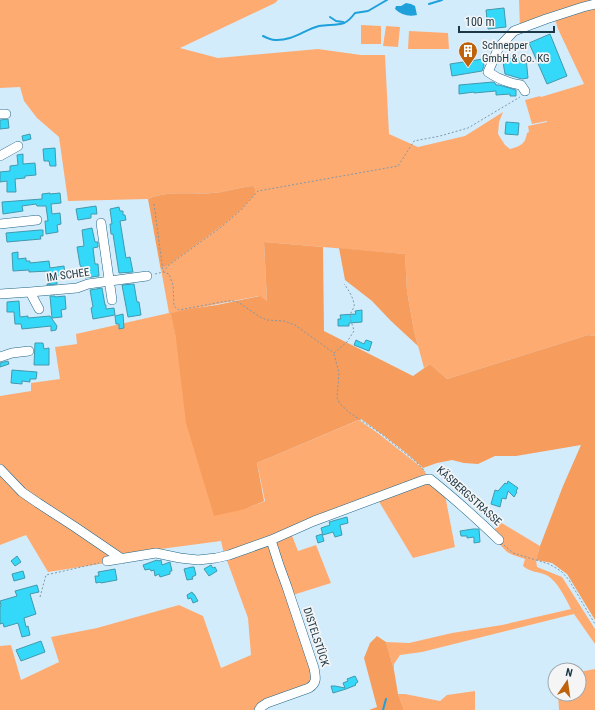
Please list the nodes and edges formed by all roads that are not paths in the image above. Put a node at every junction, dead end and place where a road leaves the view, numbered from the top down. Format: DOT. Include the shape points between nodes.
graph roads {
  1 [pos="595,4"];
  2 [pos="525,91"];
  3 [pos="18,146"];
  4 [pos="0,156"];
  5 [pos="36,220"];
  6 [pos="100,223"];
  7 [pos="0,224"];
  8 [pos="147,276"];
  9 [pos="110,282"];
  10 [pos="30,292"];
  11 [pos="0,294"];
  12 [pos="112,300"];
  13 [pos="39,309"];
  14 [pos="29,351"];
  15 [pos="0,357"];
  16 [pos="0,470"];
  17 [pos="271,540"];
  18 [pos="499,540"];
  19 [pos="122,559"];
  20 [pos="107,561"];
  21 [pos="259,710"];
  1 -- 2 [label="street" via="514,31 499,47 488,72 510,83 521,85"];
  3 -- 4 [label="street"];
  5 -- 7 [label="street"];
  6 -- 9 [label="street"];
  8 -- 9 [label="street, IM SCHEE"];
  9 -- 10 [label="street, IM SCHEE"];
  9 -- 12 [label="street"];
  10 -- 11 [label="street, IM SCHEE"];
  10 -- 13 [label="street"];
  14 -- 15 [label="street"];
  16 -- 19 [label="street" via="22,492"];
  17 -- 18 [label="street, KÄSBERGSTRASSE" via="314,521 430,479"];
  17 -- 19 [label="street" via="216,558 198,560 156,553"];
  17 -- 21 [label="street, DISTELSTÜCK" via="316,678 309,688 267,703"];
  19 -- 20 [label="street"];
}
